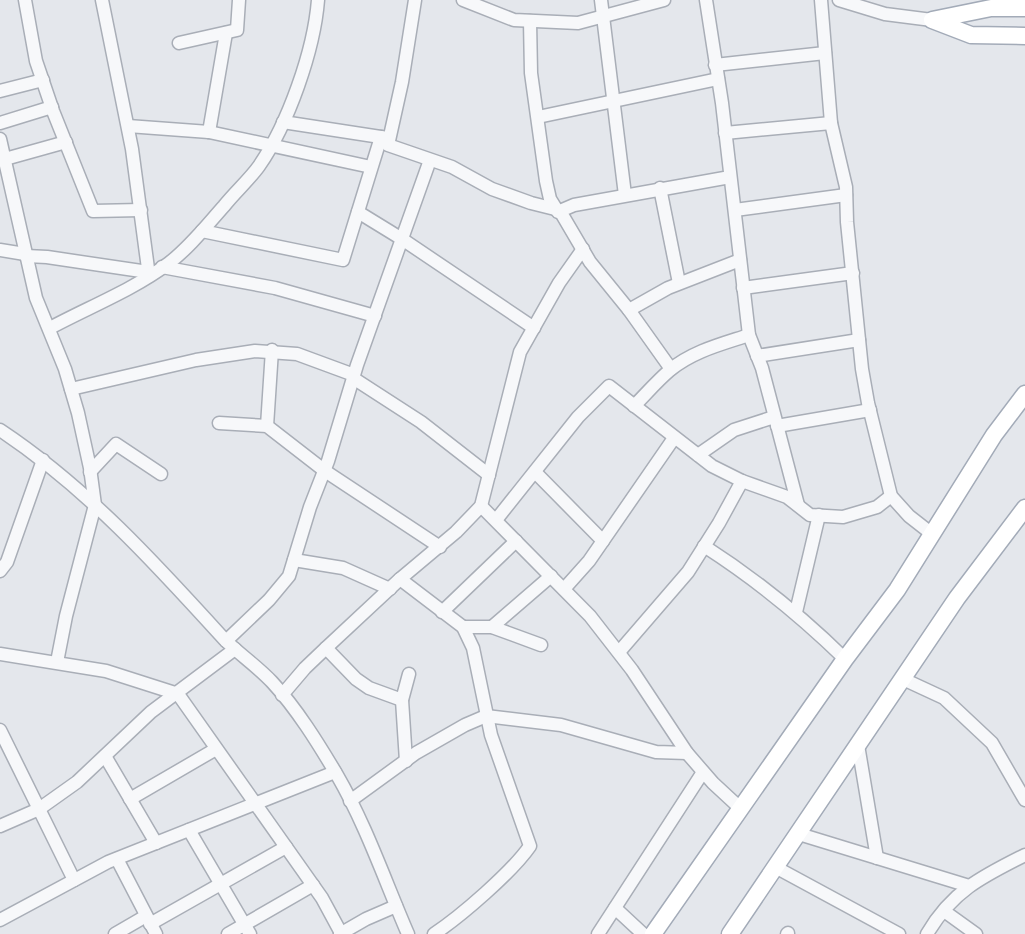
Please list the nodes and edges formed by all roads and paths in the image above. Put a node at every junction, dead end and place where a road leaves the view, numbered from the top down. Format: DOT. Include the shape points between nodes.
graph roads {
  1 [pos="25,0"];
  2 [pos="102,0"];
  3 [pos="238,0"];
  4 [pos="318,0"];
  5 [pos="415,0"];
  6 [pos="463,0"];
  7 [pos="601,0"];
  8 [pos="664,0"];
  9 [pos="706,0"];
  10 [pos="821,0"];
  11 [pos="842,1"];
  12 [pos="1025,8"];
  13 [pos="602,17"];
  14 [pos="932,20"];
  15 [pos="530,21"];
  16 [pos="226,33"];
  17 [pos="1025,36"];
  18 [pos="179,43"];
  19 [pos="826,53"];
  20 [pos="716,65"];
  21 [pos="718,79"];
  22 [pos="43,80"];
  23 [pos="0,91"];
  24 [pos="613,103"];
  25 [pos="52,107"];
  26 [pos="538,117"];
  27 [pos="283,122"];
  28 [pos="0,123"];
  29 [pos="831,123"];
  30 [pos="128,126"];
  31 [pos="209,132"];
  32 [pos="725,134"];
  33 [pos="385,138"];
  34 [pos="0,139"];
  35 [pos="66,142"];
  36 [pos="272,146"];
  37 [pos="4,159"];
  38 [pos="430,160"];
  39 [pos="371,168"];
  40 [pos="730,177"];
  41 [pos="660,188"];
  42 [pos="625,195"];
  43 [pos="846,195"];
  44 [pos="141,210"];
  45 [pos="735,210"];
  46 [pos="358,212"];
  47 [pos="558,212"];
  48 [pos="202,231"];
  49 [pos="402,239"];
  50 [pos="583,249"];
  51 [pos="0,250"];
  52 [pos="26,255"];
  53 [pos="740,260"];
  54 [pos="162,267"];
  55 [pos="852,273"];
  56 [pos="148,274"];
  57 [pos="679,283"];
  58 [pos="743,288"];
  59 [pos="629,310"];
  60 [pos="375,316"];
  61 [pos="50,328"];
  62 [pos="534,328"];
  63 [pos="749,335"];
  64 [pos="859,340"];
  65 [pos="272,350"];
  66 [pos="757,356"];
  67 [pos="671,369"];
  68 [pos="354,377"];
  69 [pos="71,389"];
  70 [pos="1025,394"];
  71 [pos="634,406"];
  72 [pos="870,410"];
  73 [pos="776,422"];
  74 [pos="219,423"];
  75 [pos="267,426"];
  76 [pos="0,430"];
  77 [pos="674,438"];
  78 [pos="698,455"];
  79 [pos="43,460"];
  80 [pos="325,471"];
  81 [pos="90,472"];
  82 [pos="535,472"];
  83 [pos="161,474"];
  84 [pos="489,475"];
  85 [pos="742,481"];
  86 [pos="891,496"];
  87 [pos="95,505"];
  88 [pos="798,505"];
  89 [pos="481,506"];
  90 [pos="1025,508"];
  91 [pos="819,515"];
  92 [pos="496,520"];
  93 [pos="932,534"];
  94 [pos="516,541"];
  95 [pos="603,541"];
  96 [pos="704,546"];
  97 [pos="440,547"];
  98 [pos="294,560"];
  99 [pos="0,571"];
  100 [pos="551,576"];
  101 [pos="400,579"];
  102 [pos="390,588"];
  103 [pos="564,589"];
  104 [pos="442,612"];
  105 [pos="796,612"];
  106 [pos="463,627"];
  107 [pos="492,627"];
  108 [pos="231,645"];
  109 [pos="542,645"];
  110 [pos="326,648"];
  111 [pos="619,652"];
  112 [pos="0,654"];
  113 [pos="845,659"];
  114 [pos="57,662"];
  115 [pos="409,674"];
  116 [pos="903,679"];
  117 [pos="178,694"];
  118 [pos="282,695"];
  119 [pos="402,700"];
  120 [pos="486,716"];
  121 [pos="0,730"];
  122 [pos="858,746"];
  123 [pos="216,749"];
  124 [pos="687,753"];
  125 [pos="105,756"];
  126 [pos="406,761"];
  127 [pos="335,772"];
  128 [pos="703,772"];
  129 [pos="130,799"];
  130 [pos="1025,800"];
  131 [pos="350,801"];
  132 [pos="257,804"];
  133 [pos="740,808"];
  134 [pos="39,809"];
  135 [pos="0,826"];
  136 [pos="189,830"];
  137 [pos="799,834"];
  138 [pos="156,843"];
  139 [pos="286,846"];
  140 [pos="1025,855"];
  141 [pos="877,858"];
  142 [pos="117,859"];
  143 [pos="777,868"];
  144 [pos="74,880"];
  145 [pos="221,884"];
  146 [pos="313,885"];
  147 [pos="969,886"];
  148 [pos="396,906"];
  149 [pos="615,908"];
  150 [pos="944,910"];
  151 [pos="0,920"];
  152 [pos="151,925"];
  153 [pos="248,929"];
  154 [pos="115,934"];
  155 [pos="228,934"];
  156 [pos="341,934"];
  157 [pos="408,934"];
  158 [pos="434,934"];
  159 [pos="598,934"];
  160 [pos="643,934"];
  161 [pos="653,934"];
  162 [pos="730,934"];
  163 [pos="899,934"];
  164 [pos="927,934"];
  165 [pos="976,934"];
  1 -- 22 [label="street" via="36,61"];
  2 -- 30 [label="street"];
  3 -- 16 [label="street" via="237,30"];
  4 -- 27 [label="street" via="317,18 304,71"];
  5 -- 33 [label="street" via="402,82"];
  6 -- 15 [label="street" via="514,20"];
  7 -- 13 [label="street"];
  8 -- 13 [label="street"];
  9 -- 20 [label="street"];
  10 -- 19 [label="street"];
  11 -- 14 [label="street" via="885,14"];
  12 -- 14 [label="main road" via="991,8"];
  13 -- 15 [label="street" via="578,23"];
  13 -- 24 [label="street"];
  14 -- 17 [label="main road" via="972,35"];
  15 -- 26 [label="street" via="531,73"];
  16 -- 18 [label="street"];
  16 -- 31 [label="street"];
  19 -- 20 [label="street"];
  19 -- 29 [label="street"];
  20 -- 21 [label="street"];
  21 -- 24 [label="street"];
  21 -- 32 [label="street"];
  22 -- 23 [label="street"];
  22 -- 25 [label="street"];
  24 -- 26 [label="street"];
  24 -- 42 [label="street"];
  25 -- 28 [label="street"];
  25 -- 35 [label="street"];
  26 -- 47 [label="street" via="546,181"];
  27 -- 33 [label="street"];
  27 -- 36 [label="street"];
  29 -- 32 [label="street"];
  29 -- 43 [label="street"];
  30 -- 31 [label="street"];
  30 -- 44 [label="street"];
  31 -- 36 [label="street"];
  32 -- 40 [label="street"];
  33 -- 38 [label="street" via="388,145"];
  33 -- 39 [label="street"];
  34 -- 37 [label="street"];
  35 -- 37 [label="street"];
  35 -- 44 [label="street" via="93,212"];
  36 -- 39 [label="street"];
  36 -- 48 [label="street" via="258,168"];
  37 -- 52 [label="street"];
  38 -- 47 [label="street" via="452,167 492,189"];
  38 -- 49 [label="street"];
  39 -- 46 [label="street"];
  40 -- 41 [label="street"];
  40 -- 45 [label="street"];
  41 -- 42 [label="street"];
  41 -- 57 [label="street"];
  42 -- 47 [label="street" via="567,207"];
  43 -- 45 [label="street"];
  43 -- 55 [label="street"];
  44 -- 56 [label="street"];
  45 -- 53 [label="street"];
  46 -- 48 [label="street" via="343,260"];
  46 -- 49 [label="street"];
  47 -- 50 [label="street"];
  48 -- 54 [label="street"];
  49 -- 60 [label="street"];
  49 -- 62 [label="street"];
  50 -- 59 [label="street"];
  50 -- 62 [label="street"];
  51 -- 52 [label="street"];
  52 -- 56 [label="street"];
  52 -- 61 [label="street" via="36,298"];
  53 -- 57 [label="street"];
  53 -- 58 [label="street"];
  54 -- 56 [label="street"];
  54 -- 60 [label="street" via="275,288"];
  55 -- 58 [label="street"];
  55 -- 64 [label="street"];
  56 -- 61 [label="street"];
  57 -- 59 [label="street"];
  58 -- 63 [label="street"];
  59 -- 67 [label="street"];
  60 -- 68 [label="street"];
  61 -- 69 [label="street"];
  62 -- 84 [label="street" via="520,352"];
  63 -- 66 [label="street"];
  63 -- 67 [label="street" via="704,350"];
  64 -- 66 [label="street"];
  64 -- 72 [label="street"];
  65 -- 68 [label="street" via="313,358"];
  65 -- 69 [label="street" via="227,354"];
  65 -- 75 [label="street"];
  66 -- 73 [label="street"];
  67 -- 71 [label="street"];
  68 -- 80 [label="street"];
  68 -- 84 [label="street" via="421,422"];
  69 -- 81 [label="street"];
  70 -- 93 [label="main road" via="994,436"];
  71 -- 77 [label="street"];
  71 -- 82 [label="street" via="609,386 578,417"];
  72 -- 73 [label="street"];
  72 -- 86 [label="street"];
  73 -- 78 [label="street" via="734,430"];
  73 -- 88 [label="street"];
  74 -- 75 [label="street"];
  75 -- 80 [label="street"];
  76 -- 79 [label="street"];
  77 -- 78 [label="street"];
  77 -- 95 [label="street"];
  78 -- 85 [label="street"];
  79 -- 87 [label="street"];
  79 -- 99 [label="street" via="7,562"];
  80 -- 97 [label="street"];
  80 -- 98 [label="street"];
  81 -- 83 [label="street" via="116,444"];
  81 -- 87 [label="street"];
  82 -- 92 [label="street"];
  82 -- 95 [label="street"];
  84 -- 89 [label="street"];
  85 -- 88 [label="street" via="787,497"];
  85 -- 96 [label="street"];
  86 -- 91 [label="street" via="877,507 843,517"];
  86 -- 93 [label="street"];
  87 -- 108 [label="street" via="183,592"];
  87 -- 114 [label="street"];
  88 -- 91 [label="street" via="810,514"];
  89 -- 92 [label="street"];
  89 -- 97 [label="street"];
  90 -- 116 [label="main road" via="957,598"];
  91 -- 105 [label="street"];
  92 -- 94 [label="street"];
  93 -- 113 [label="main road" via="897,590"];
  94 -- 100 [label="street"];
  94 -- 104 [label="street"];
  95 -- 103 [label="street"];
  96 -- 105 [label="street" via="742,570"];
  96 -- 111 [label="street" via="668,596"];
  97 -- 101 [label="street"];
  98 -- 102 [label="street" via="343,568"];
  98 -- 108 [label="street" via="289,576"];
  100 -- 103 [label="street"];
  100 -- 107 [label="street"];
  101 -- 102 [label="street"];
  101 -- 104 [label="street"];
  102 -- 110 [label="street"];
  103 -- 111 [label="street"];
  104 -- 106 [label="street"];
  105 -- 113 [label="street"];
  106 -- 107 [label="street"];
  106 -- 120 [label="street" via="473,648"];
  107 -- 109 [label="street"];
  108 -- 117 [label="street"];
  108 -- 118 [label="street"];
  110 -- 118 [label="street"];
  110 -- 119 [label="street" via="363,684"];
  111 -- 124 [label="street"];
  112 -- 114 [label="street"];
  113 -- 133 [label="main road"];
  114 -- 117 [label="street" via="106,670"];
  115 -- 119 [label="street"];
  116 -- 122 [label="main road"];
  116 -- 130 [label="street" via="944,698 992,743"];
  117 -- 123 [label="street"];
  117 -- 125 [label="street" via="151,712"];
  118 -- 127 [label="street"];
  119 -- 126 [label="street"];
  120 -- 124 [label="street" via="561,725 656,752"];
  120 -- 126 [label="street"];
  120 -- 158 [label="street" via="500,766 530,846 470,906"];
  121 -- 134 [label="street"];
  122 -- 137 [label="main road"];
  122 -- 141 [label="street"];
  123 -- 129 [label="street"];
  123 -- 132 [label="street"];
  124 -- 128 [label="street"];
  125 -- 129 [label="street"];
  125 -- 134 [label="street" via="77,782"];
  126 -- 131 [label="street"];
  127 -- 131 [label="street"];
  127 -- 132 [label="street"];
  128 -- 133 [label="street"];
  128 -- 149 [label="street"];
  129 -- 138 [label="street"];
  131 -- 148 [label="street"];
  132 -- 136 [label="street"];
  132 -- 139 [label="street"];
  133 -- 161 [label="main road"];
  134 -- 135 [label="street"];
  134 -- 144 [label="street"];
  136 -- 138 [label="street"];
  136 -- 145 [label="street"];
  137 -- 141 [label="street"];
  137 -- 143 [label="main road"];
  138 -- 142 [label="street"];
  139 -- 145 [label="street"];
  139 -- 146 [label="street"];
  140 -- 147 [label="street"];
  141 -- 147 [label="street"];
  142 -- 144 [label="street"];
  142 -- 152 [label="street"];
  143 -- 162 [label="main road"];
  143 -- 163 [label="street"];
  144 -- 151 [label="street"];
  145 -- 152 [label="street"];
  145 -- 153 [label="street"];
  146 -- 153 [label="street"];
  146 -- 156 [label="street"];
  147 -- 150 [label="street"];
  148 -- 156 [label="street"];
  148 -- 157 [label="street"];
  149 -- 159 [label="street"];
  149 -- 160 [label="street"];
  150 -- 164 [label="street"];
  150 -- 165 [label="street"];
  152 -- 154 [label="street"];
  153 -- 155 [label="street"];
}
